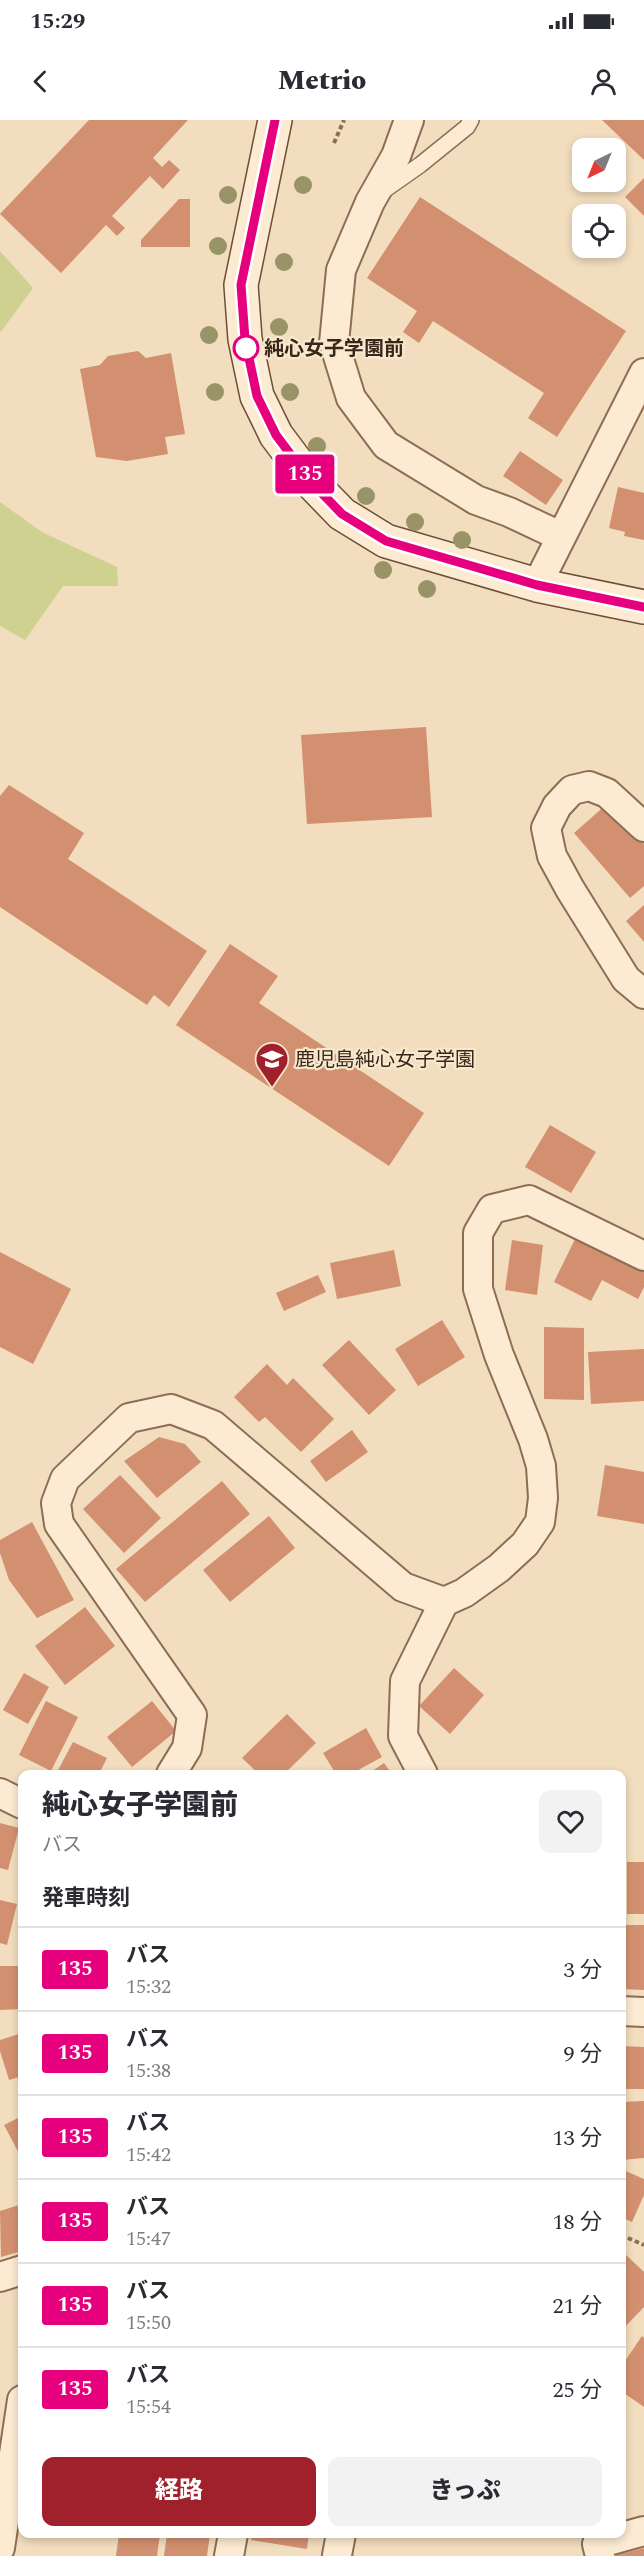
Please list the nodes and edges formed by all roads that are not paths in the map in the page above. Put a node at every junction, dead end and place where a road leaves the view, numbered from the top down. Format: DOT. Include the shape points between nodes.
graph roads {
  1 [pos="275,120"];
  2 [pos="410,120"];
  3 [pos="471,120"];
  4 [pos="373,198"];
  5 [pos="644,373"];
  6 [pos="560,536"];
  7 [pos="537,585"];
  8 [pos="644,607"];
  9 [pos="644,827"];
  10 [pos="644,994"];
  11 [pos="644,1256"];
  12 [pos="444,1602"];
  13 [pos="173,1770"];
  14 [pos="421,1770"];
  15 [pos="0,1792"];
  16 [pos="18,1802"];
  17 [pos="626,2011"];
  18 [pos="644,2012"];
  19 [pos="18,2271"];
  20 [pos="0,2277"];
  21 [pos="18,2427"];
  22 [pos="644,2530"];
  23 [pos="626,2535"];
  24 [pos="232,2538"];
  25 [pos="617,2538"];
  26 [pos="0,2548"];
  27 [pos="229,2556"];
  28 [pos="600,2556"];
  1 -- 7 [label="street" via="241,285 245,339 257,396 276,435 312,483 342,514 386,541"];
  2 -- 4 [label="street"];
  3 -- 4 [label="lane" via="420,165"];
  4 -- 6 [label="street" via="341,270 334,343 351,398 387,445 477,500"];
  5 -- 6 [label="street"];
  6 -- 7 [label="street"];
  7 -- 8 [label="street"];
  9 -- 10 [label="street" via="607,793 589,786 572,790 557,806 546,828 552,856 570,889 626,978"];
  11 -- 12 [label="street" via="529,1200 492,1209 478,1233 478,1289 542,1466 543,1498 540,1522 525,1544 499,1568"];
  12 -- 13 [label="street" via="403,1587 213,1425 171,1409 129,1418 65,1479 56,1503 59,1524 192,1715 187,1748"];
  12 -- 14 [label="street" via="405,1681 404,1736"];
  15 -- 16 [label="street"];
  17 -- 18 [label="street"];
  19 -- 20 [label="street"];
  21 -- 26 [label="street"];
  22 -- 23 [label="street"];
  24 -- 27 [label="street"];
  25 -- 28 [label="street" via="597,2544"];
}
